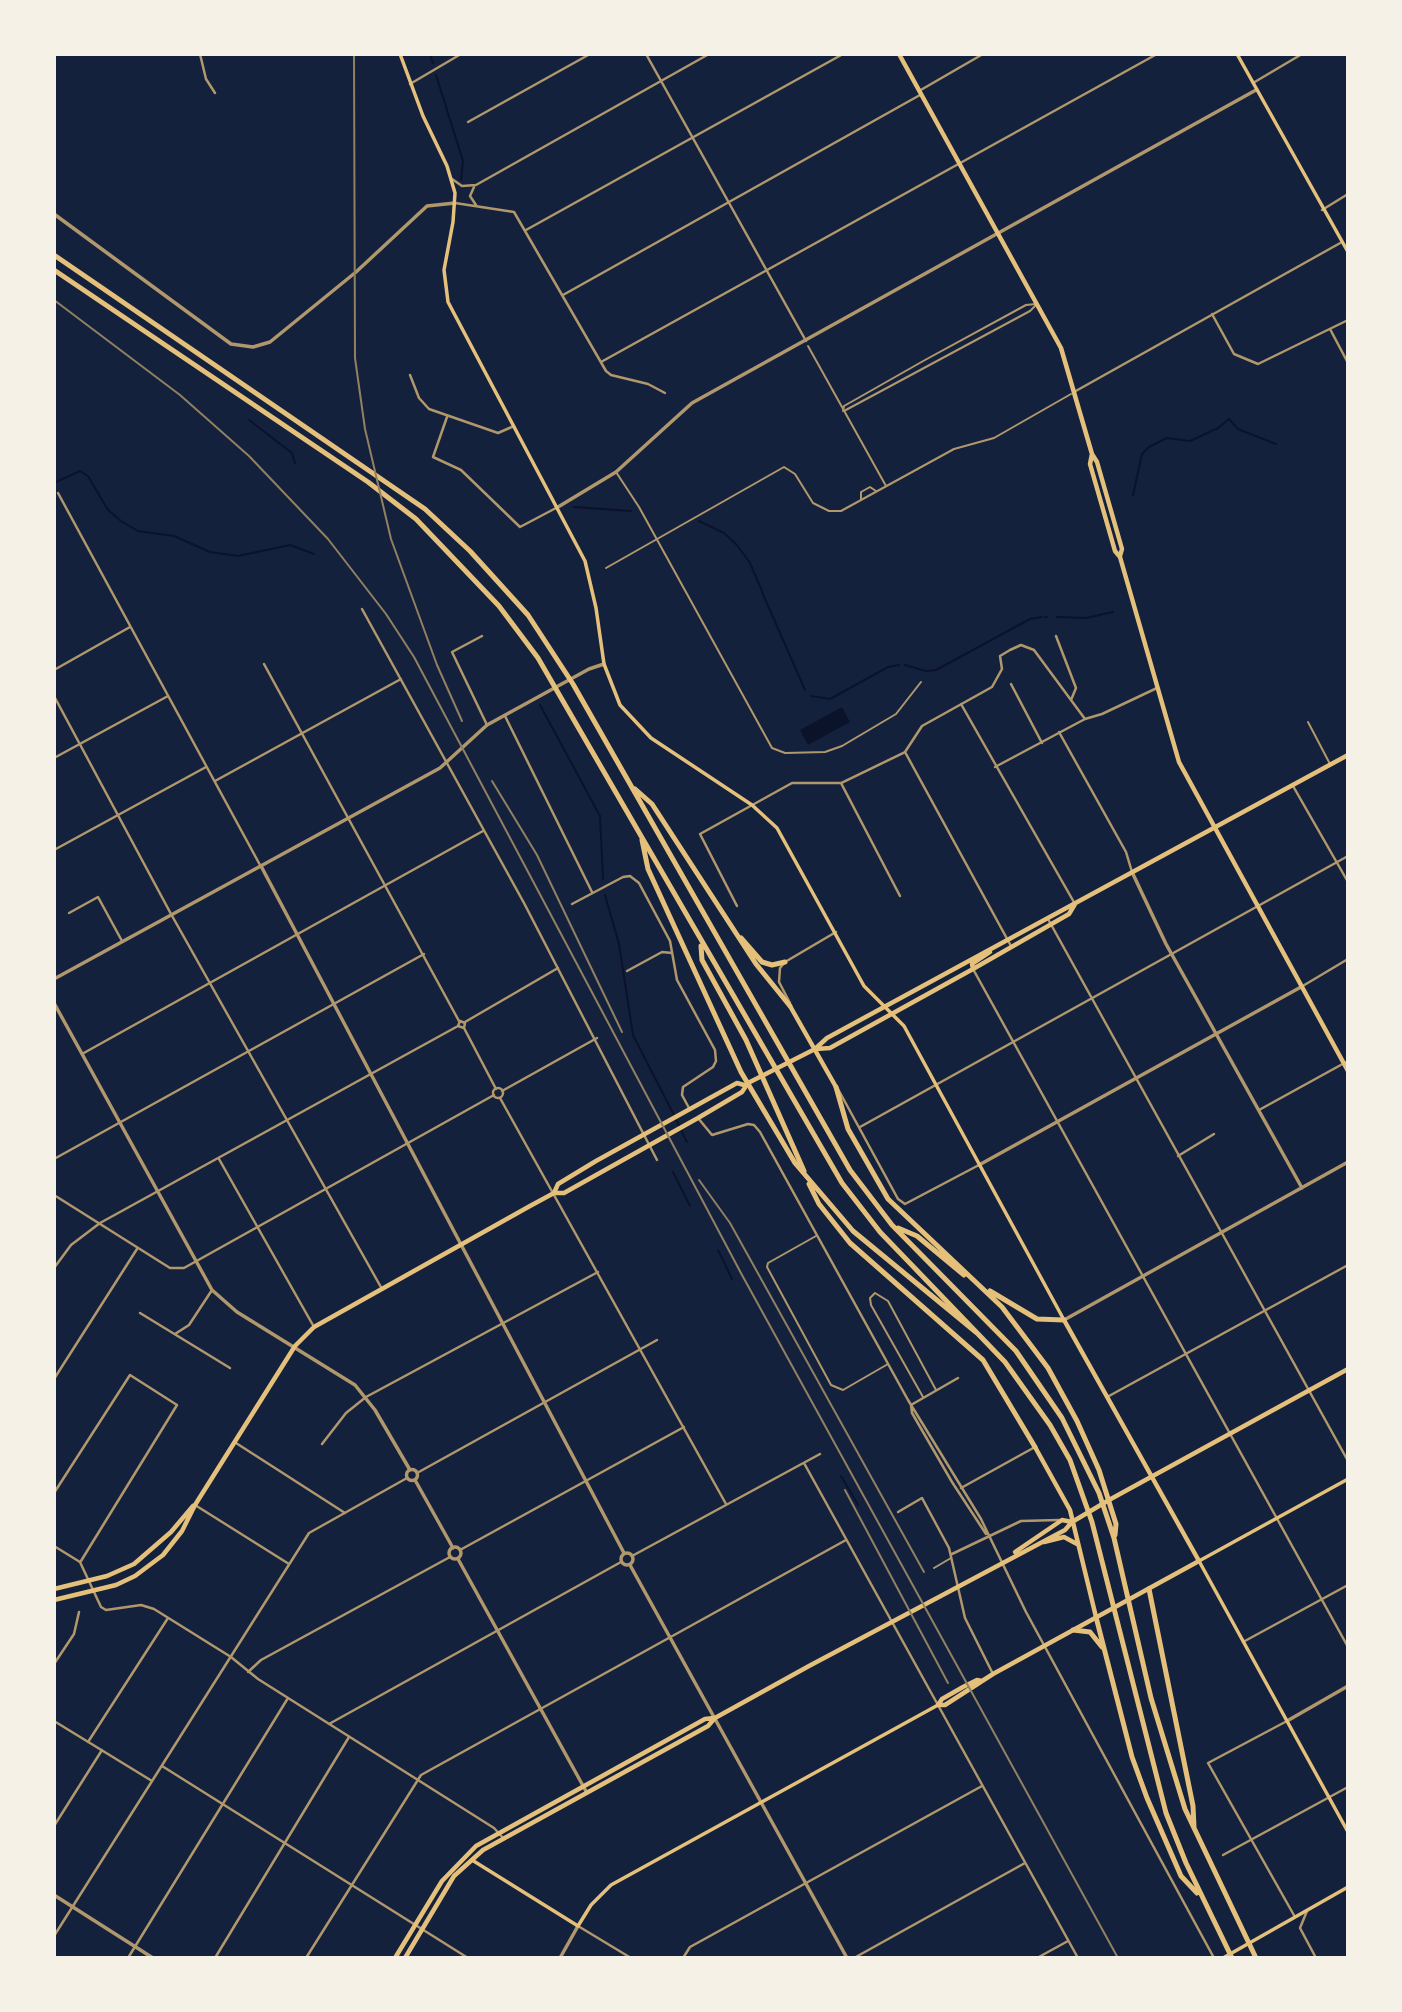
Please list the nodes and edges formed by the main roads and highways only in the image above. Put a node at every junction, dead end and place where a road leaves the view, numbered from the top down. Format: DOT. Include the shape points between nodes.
graph roads {
  1 [pos="400,54"];
  2 [pos="899,54"];
  3 [pos="1237,54"];
  4 [pos="1348,252"];
  5 [pos="54,255"];
  6 [pos="54,270"];
  7 [pos="1348,755"];
  8 [pos="631,785"];
  9 [pos="1215,829"];
  10 [pos="640,833"];
  11 [pos="1075,904"];
  12 [pos="738,937"];
  13 [pos="701,943"];
  14 [pos="994,947"];
  15 [pos="785,962"];
  16 [pos="973,969"];
  17 [pos="790,1006"];
  18 [pos="886,1006"];
  19 [pos="892,1012"];
  20 [pos="815,1049"];
  21 [pos="1346,1062"];
  22 [pos="1348,1071"];
  23 [pos="746,1084"];
  24 [pos="836,1087"];
  25 [pos="554,1193"];
  26 [pos="892,1225"];
  27 [pos="1064,1320"];
  28 [pos="984,1338"];
  29 [pos="1348,1369"];
  30 [pos="1035,1447"];
  31 [pos="1153,1476"];
  32 [pos="1348,1479"];
  33 [pos="195,1505"];
  34 [pos="1072,1522"];
  35 [pos="1114,1538"];
  36 [pos="1043,1541"];
  37 [pos="1079,1545"];
  38 [pos="1012,1555"];
  39 [pos="1199,1561"];
  40 [pos="1149,1588"];
  41 [pos="54,1589"];
  42 [pos="54,1600"];
  43 [pos="1096,1618"];
  44 [pos="1073,1630"];
  45 [pos="1102,1647"];
  46 [pos="938,1705"];
  47 [pos="715,1718"];
  48 [pos="1348,1832"];
  49 [pos="1194,1834"];
  50 [pos="464,1854"];
  51 [pos="471,1859"];
  52 [pos="1348,1887"];
  53 [pos="1202,1897"];
  54 [pos="395,1958"];
  55 [pos="405,1958"];
  56 [pos="1223,1958"];
  57 [pos="1232,1958"];
  58 [pos="1256,1958"];
  1 -- 18 [label="main road" via="452,179 455,203 445,255 446,295 452,314 558,507 590,576 604,664 620,705 641,730 770,819 864,986"];
  2 -- 9 [label="main road" via="1061,348 1092,454 1090,464 1179,762"];
  3 -- 4 [label="main road"];
  5 -- 8 [label="highway" via="425,509 528,615"];
  6 -- 10 [label="highway" via="357,474 416,519 499,606 538,658"];
  7 -- 9 [label="main road"];
  8 -- 12 [label="highway" via="652,804"];
  8 -- 26 [label="highway" via="850,1170"];
  9 -- 11 [label="main road"];
  9 -- 21 [label="main road"];
  10 -- 13 [label="highway"];
  10 -- 23 [label="highway" via="648,869"];
  11 -- 14 [label="main road"];
  11 -- 16 [label="main road" via="1069,914"];
  12 -- 15 [label="highway" via="762,962"];
  12 -- 17 [label="highway"];
  13 -- 28 [label="highway" via="842,1184 880,1232"];
  13 -- 30 [label="highway" via="702,960 746,1040 819,1204 856,1250 983,1360"];
  14 -- 16 [label="main road" via="973,963"];
  14 -- 18 [label="main road"];
  16 -- 19 [label="main road"];
  17 -- 20 [label="main road"];
  18 -- 19 [label="main road"];
  18 -- 20 [label="main road"];
  19 -- 20 [label="main road" via="830,1048"];
  19 -- 27 [label="main road" via="904,1026"];
  20 -- 23 [label="main road"];
  20 -- 24 [label="main road"];
  21 -- 22 [label="main road"];
  23 -- 25 [label="main road" via="742,1092 698,1118 564,1193"];
  23 -- 25 [label="main road" via="737,1083 689,1108 558,1184"];
  23 -- 28 [label="highway" via="779,1140 853,1231"];
  24 -- 35 [label="highway" via="848,1129 879,1188 896,1210 987,1292 1021,1330 1065,1397 1106,1489 1116,1524"];
  25 -- 33 [label="main road" via="314,1327 295,1346"];
  26 -- 27 [label="highway" via="1037,1319"];
  26 -- 35 [label="highway" via="1016,1351 1062,1418 1099,1493"];
  27 -- 31 [label="main road"];
  28 -- 53 [label="highway" via="1013,1372 1070,1460 1091,1522 1166,1813"];
  29 -- 31 [label="main road"];
  30 -- 34 [label="main road" via="1070,1510"];
  31 -- 34 [label="main road"];
  31 -- 39 [label="main road"];
  32 -- 39 [label="main road"];
  33 -- 41 [label="main road" via="143,1558 123,1570"];
  33 -- 42 [label="main road" via="163,1555 134,1577"];
  34 -- 36 [label="main road"];
  34 -- 37 [label="main road"];
  34 -- 38 [label="main road" via="1062,1520"];
  35 -- 49 [label="highway" via="1169,1765"];
  36 -- 37 [label="main road" via="1064,1537"];
  36 -- 38 [label="main road"];
  37 -- 43 [label="main road"];
  38 -- 47 [label="main road"];
  39 -- 40 [label="main road"];
  39 -- 48 [label="main road"];
  40 -- 43 [label="main road"];
  40 -- 49 [label="highway" via="1193,1805"];
  43 -- 44 [label="main road"];
  43 -- 45 [label="highway"];
  44 -- 45 [label="highway" via="1090,1632"];
  44 -- 46 [label="main road" via="993,1674 980,1686"];
  45 -- 53 [label="highway" via="1147,1798 1181,1876"];
  46 -- 51 [label="main road" via="611,1885 578,1926"];
  47 -- 50 [label="main road" via="705,1718"];
  47 -- 51 [label="main road"];
  49 -- 58 [label="highway"];
  50 -- 51 [label="main road"];
  50 -- 54 [label="main road"];
  51 -- 55 [label="main road" via="454,1876"];
  52 -- 56 [label="main road"];
  53 -- 57 [label="highway"];
}
